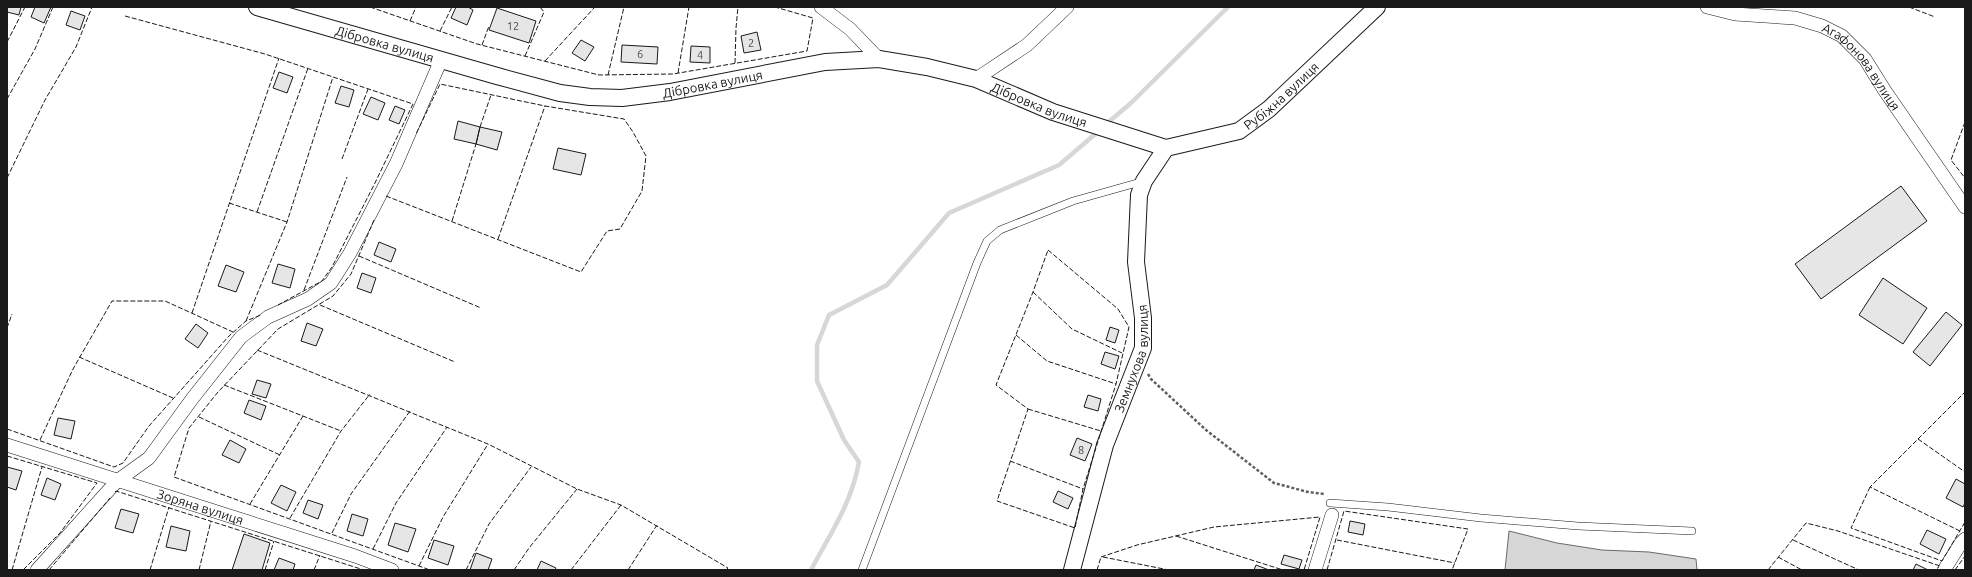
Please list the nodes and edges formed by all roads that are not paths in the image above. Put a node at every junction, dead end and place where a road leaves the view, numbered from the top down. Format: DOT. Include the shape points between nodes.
graph roads {
  1 [pos="257,7"];
  2 [pos="821,7"];
  3 [pos="1067,7"];
  4 [pos="1377,7"];
  5 [pos="1707,7"];
  6 [pos="879,59"];
  7 [pos="441,60"];
  8 [pos="976,79"];
  9 [pos="1166,148"];
  10 [pos="1144,181"];
  11 [pos="1965,207"];
  12 [pos="7,445"];
  13 [pos="117,481"];
  14 [pos="1332,505"];
  15 [pos="1692,531"];
  16 [pos="1965,539"];
  17 [pos="37,570"];
  18 [pos="392,570"];
  19 [pos="862,570"];
  20 [pos="1072,570"];
  21 [pos="1315,570"];
  22 [pos="1944,570"];
  1 -- 7 [label="street, Дібровка вулиця"];
  2 -- 6 [label="street" via="850,29"];
  3 -- 8 [label="street" via="1027,45"];
  4 -- 9 [label="street, Рубіжна вулиця" via="1269,109 1239,131"];
  5 -- 11 [label="street, Агафонова вулиця" via="1735,14 1795,18 1822,26 1842,36 1865,59"];
  6 -- 7 [label="street, Дібровка вулиця" via="825,62 670,92 622,98 560,93"];
  6 -- 8 [label="street, Дібровка вулиця"];
  7 -- 13 [label="street" via="396,164 331,284 308,299 268,317 241,337 149,458"];
  8 -- 9 [label="street, Дібровка вулиця" via="1053,112"];
  9 -- 10 [label="street, Земнухова вулиця"];
  10 -- 19 [label="lane" via="1073,201 1000,230 987,241"];
  10 -- 20 [label="street, Земнухова вулиця" via="1139,195 1136,222 1136,262 1143,318 1142,348 1105,445"];
  12 -- 13 [label="street, Зоряна вулиця"];
  13 -- 17 [label="street"];
  13 -- 18 [label="street, Зоряна вулиця"];
  14 -- 15 [label="lane" via="1388,506 1481,518 1578,526"];
  14 -- 21 [label="street"];
  16 -- 22 [label="street"];
}
